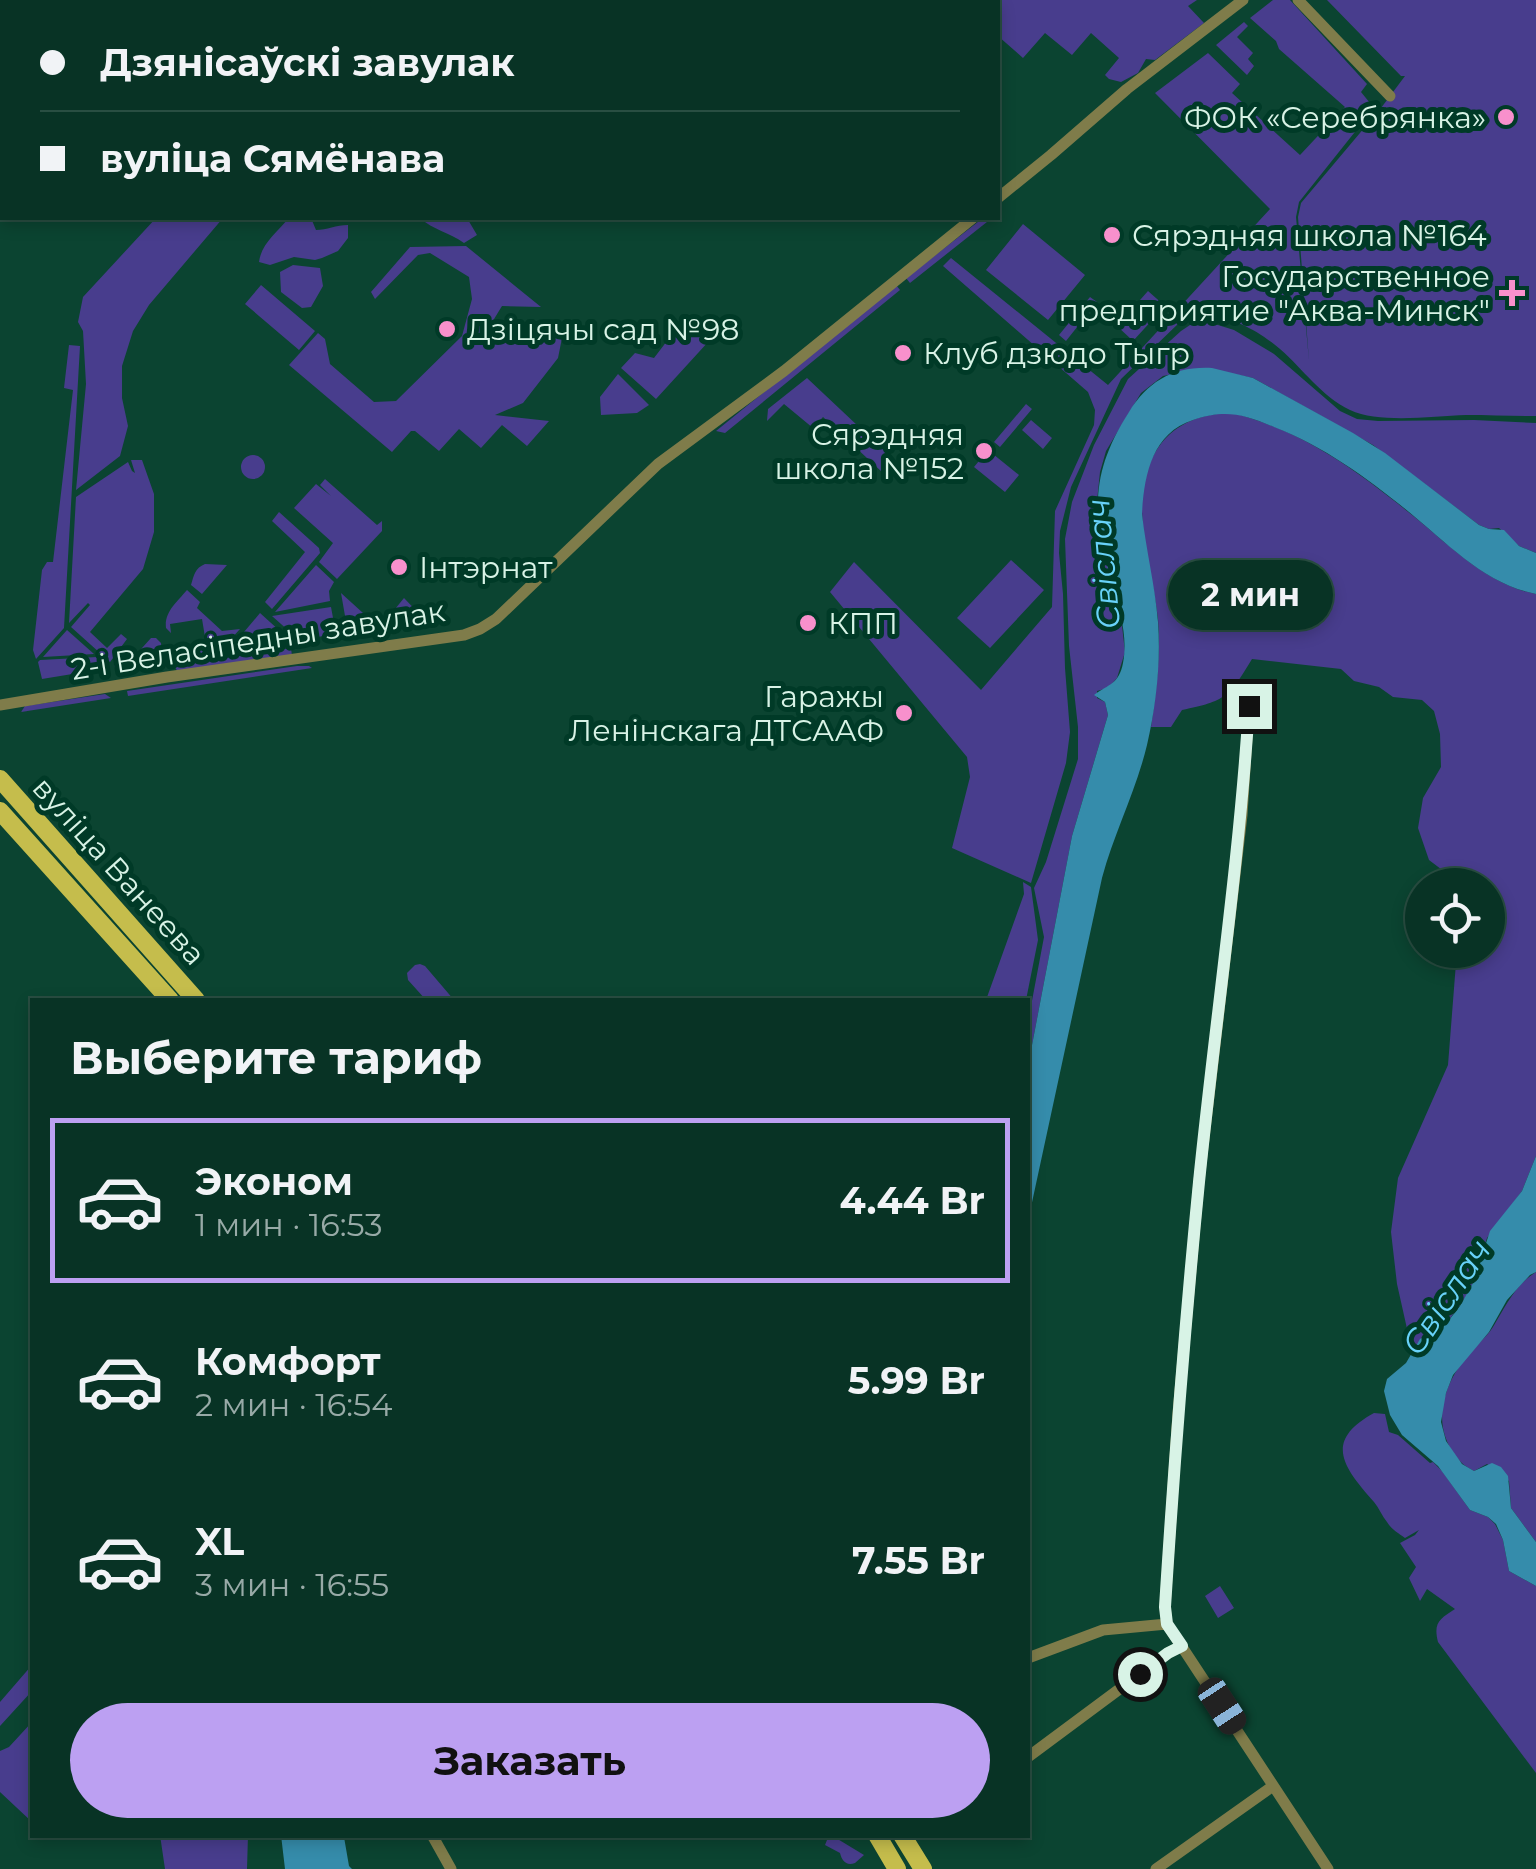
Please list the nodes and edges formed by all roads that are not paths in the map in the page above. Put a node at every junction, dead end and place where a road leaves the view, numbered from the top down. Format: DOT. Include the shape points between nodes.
graph roads {
  1 [pos="1243,0"];
  2 [pos="1298,0"];
  3 [pos="1390,96"];
  4 [pos="1000,196"];
  5 [pos="970,220"];
  6 [pos="0,705"];
  7 [pos="1249,706"];
  8 [pos="0,778"];
  9 [pos="0,812"];
  10 [pos="36,819"];
  11 [pos="19,834"];
  12 [pos="168,998"];
  13 [pos="194,998"];
  14 [pos="1167,1624"];
  15 [pos="1182,1646"];
  16 [pos="1030,1657"];
  17 [pos="1030,1756"];
  18 [pos="1273,1786"];
  19 [pos="434,1838"];
  20 [pos="909,1841"];
  21 [pos="885,1850"];
  22 [pos="451,1869"];
  23 [pos="923,1869"];
  24 [pos="1156,1869"];
  25 [pos="1328,1869"];
  1 -- 4 [label="street"];
  2 -- 3 [label="street"];
  5 -- 6 [label="street, 2-і Веласіпедны завулак" via="648,472 480,629"];
  7 -- 14 [label="street" via="1178,1413"];
  8 -- 10 [label="main road, вуліца Ванеева"];
  9 -- 11 [label="main road, вуліца Ванеева"];
  10 -- 11 [label="street"];
  10 -- 13 [label="main road, вуліца Ванеева"];
  11 -- 12 [label="main road, вуліца Ванеева"];
  14 -- 15 [label="street"];
  14 -- 16 [label="street" via="1103,1630"];
  15 -- 17 [label="street"];
  15 -- 18 [label="street"];
  18 -- 24 [label="street"];
  18 -- 25 [label="street"];
  19 -- 22 [label="street"];
  20 -- 21 [label="main road"];
  20 -- 23 [label="main road"];
}
